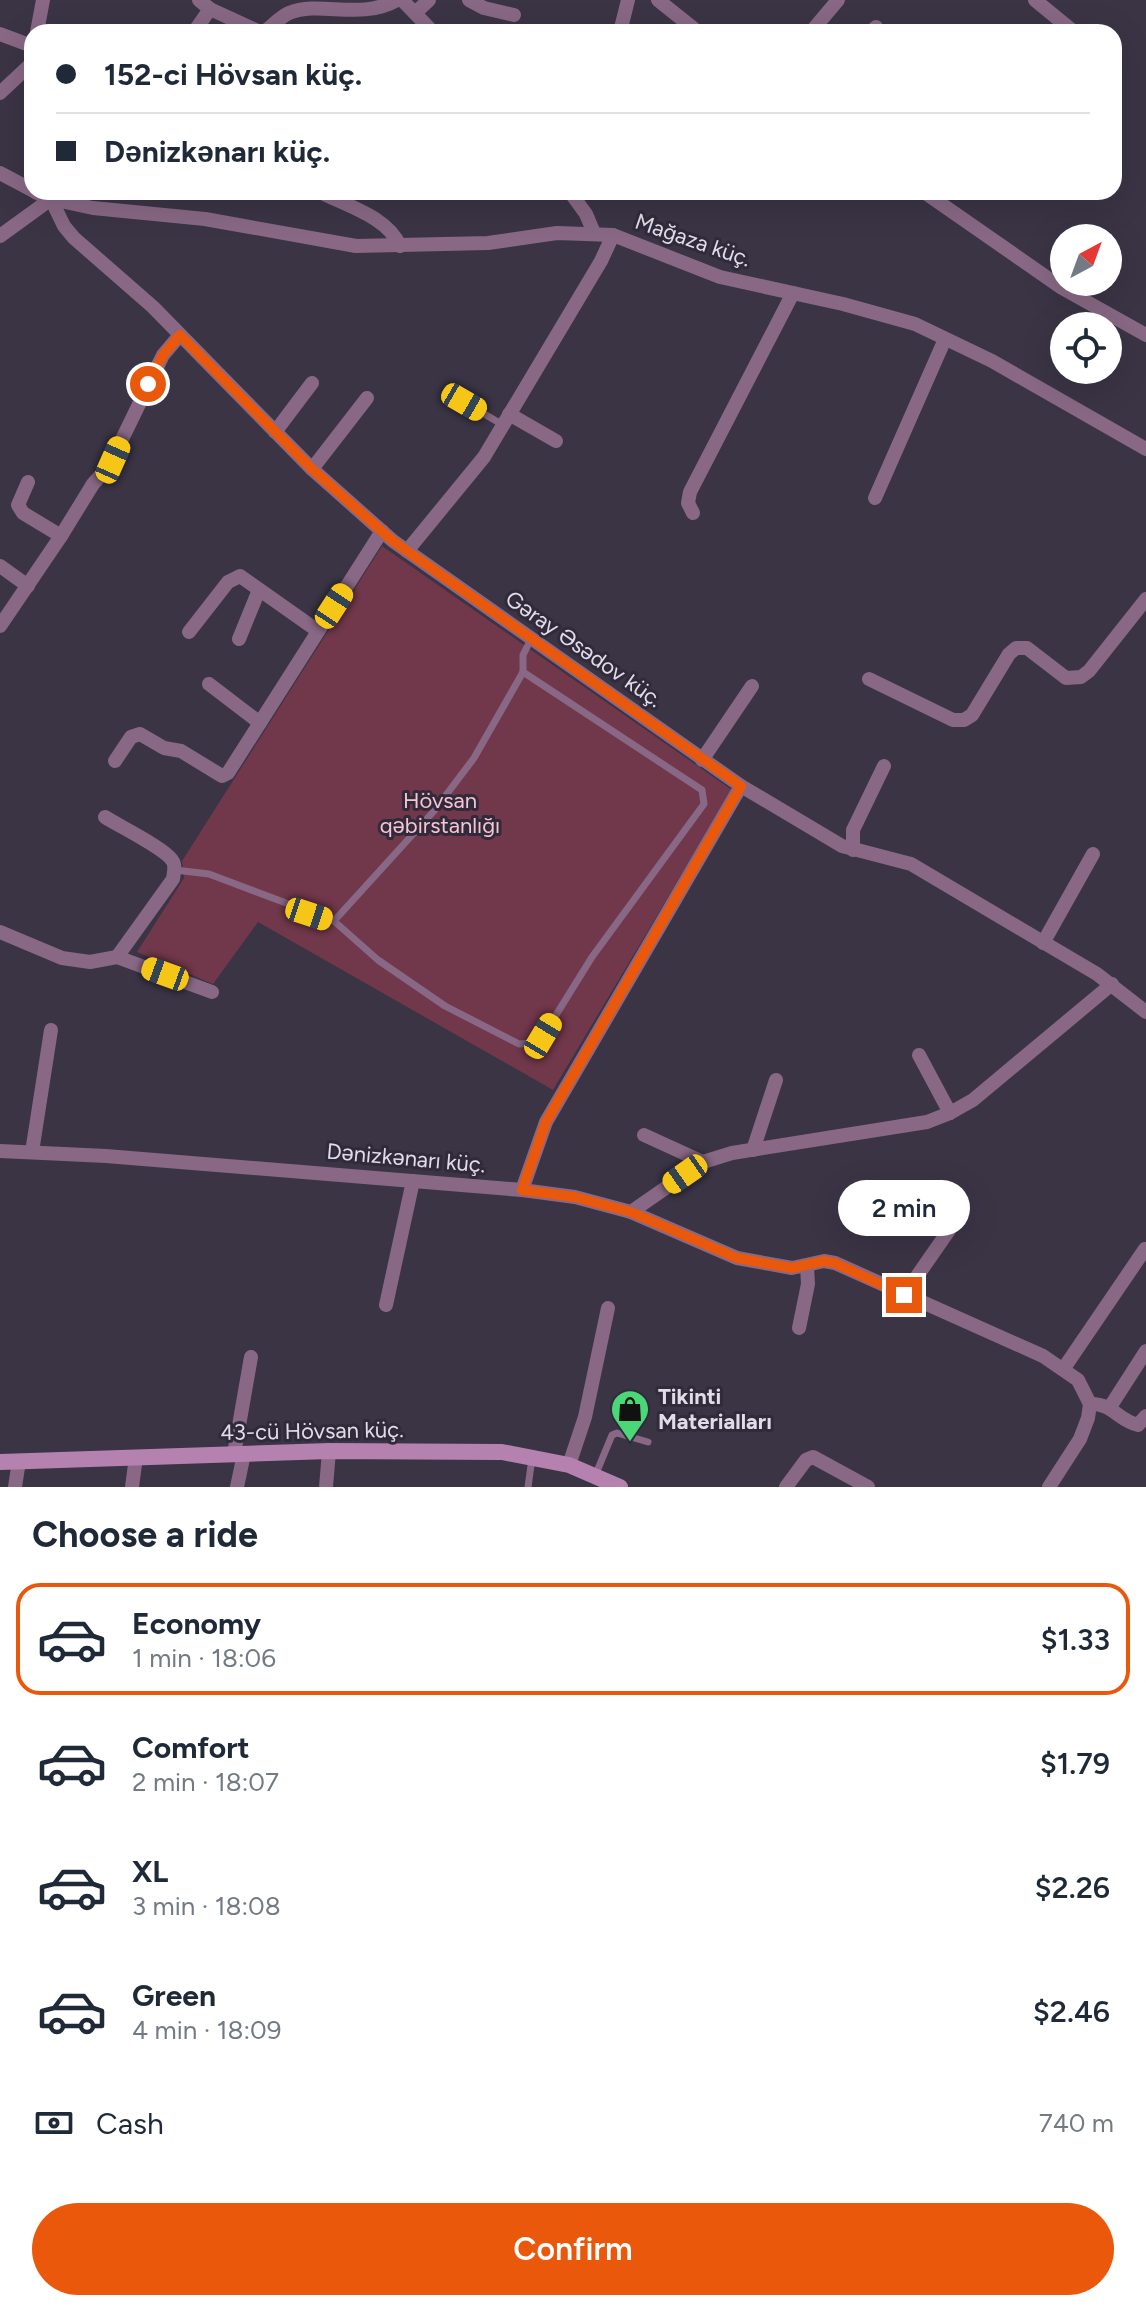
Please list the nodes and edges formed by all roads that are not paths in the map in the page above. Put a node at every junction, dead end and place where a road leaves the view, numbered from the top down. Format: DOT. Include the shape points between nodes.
graph roads {
  1 [pos="43,0"];
  2 [pos="400,0"];
  3 [pos="429,0"];
  4 [pos="469,0"];
  5 [pos="628,0"];
  6 [pos="658,0"];
  7 [pos="838,0"];
  8 [pos="1035,0"];
  9 [pos="205,4"];
  10 [pos="415,13"];
  11 [pos="514,15"];
  12 [pos="38,24"];
  13 [pos="197,24"];
  14 [pos="246,24"];
  15 [pos="273,24"];
  16 [pos="425,24"];
  17 [pos="622,24"];
  18 [pos="688,24"];
  19 [pos="818,24"];
  20 [pos="1064,24"];
  21 [pos="0,34"];
  22 [pos="24,43"];
  23 [pos="24,70"];
  24 [pos="0,93"];
  25 [pos="0,173"];
  26 [pos="24,186"];
  27 [pos="50,200"];
  28 [pos="51,200"];
  29 [pos="56,200"];
  30 [pos="336,200"];
  31 [pos="576,200"];
  32 [pos="936,200"];
  33 [pos="594,233"];
  34 [pos="613,235"];
  35 [pos="0,236"];
  36 [pos="400,246"];
  37 [pos="793,293"];
  38 [pos="180,335"];
  39 [pos="1146,335"];
  40 [pos="945,339"];
  41 [pos="312,383"];
  42 [pos="367,398"];
  43 [pos="464,402"];
  44 [pos="506,419"];
  45 [pos="275,432"];
  46 [pos="556,441"];
  47 [pos="1146,449"];
  48 [pos="312,469"];
  49 [pos="28,482"];
  50 [pos="875,498"];
  51 [pos="693,513"];
  52 [pos="382,531"];
  53 [pos="61,536"];
  54 [pos="407,551"];
  55 [pos="0,566"];
  56 [pos="28,586"];
  57 [pos="259,590"];
  58 [pos="1146,599"];
  59 [pos="0,626"];
  60 [pos="318,631"];
  61 [pos="189,632"];
  62 [pos="531,638"];
  63 [pos="239,639"];
  64 [pos="523,672"];
  65 [pos="869,679"];
  66 [pos="209,684"];
  67 [pos="752,686"];
  68 [pos="260,723"];
  69 [pos="702,760"];
  70 [pos="115,761"];
  71 [pos="884,766"];
  72 [pos="741,786"];
  73 [pos="105,817"];
  74 [pos="853,850"];
  75 [pos="1093,854"];
  76 [pos="175,870"];
  77 [pos="334,921"];
  78 [pos="0,932"];
  79 [pos="1043,943"];
  80 [pos="117,957"];
  81 [pos="1112,984"];
  82 [pos="212,992"];
  83 [pos="1146,1012"];
  84 [pos="51,1030"];
  85 [pos="919,1055"];
  86 [pos="776,1080"];
  87 [pos="950,1113"];
  88 [pos="644,1135"];
  89 [pos="753,1150"];
  90 [pos="0,1151"];
  91 [pos="32,1152"];
  92 [pos="703,1162"];
  93 [pos="413,1181"];
  94 [pos="522,1190"];
  95 [pos="631,1212"];
  96 [pos="954,1223"];
  97 [pos="1145,1249"];
  98 [pos="807,1267"];
  99 [pos="904,1295"];
  100 [pos="386,1305"];
  101 [pos="608,1308"];
  102 [pos="799,1328"];
  103 [pos="1146,1351"];
  104 [pos="251,1357"];
  105 [pos="1064,1368"];
  106 [pos="1090,1404"];
  107 [pos="1110,1407"];
  108 [pos="1146,1416"];
  109 [pos="648,1442"];
  110 [pos="329,1451"];
  111 [pos="239,1454"];
  112 [pos="533,1456"];
  113 [pos="136,1457"];
  114 [pos="19,1461"];
  115 [pos="0,1462"];
  116 [pos="569,1465"];
  117 [pos="595,1476"];
  118 [pos="15,1487"];
  119 [pos="132,1487"];
  120 [pos="237,1487"];
  121 [pos="326,1487"];
  122 [pos="528,1487"];
  123 [pos="620,1487"];
  124 [pos="786,1487"];
  125 [pos="868,1487"];
  126 [pos="1049,1487"];
  1 -- 12 [label="street"];
  2 -- 10 [label="street"];
  2 -- 15 [label="street" via="360,11 300,10"];
  3 -- 10 [label="street"];
  4 -- 11 [label="street"];
  5 -- 17 [label="street"];
  6 -- 18 [label="street"];
  7 -- 19 [label="street"];
  8 -- 20 [label="street"];
  9 -- 13 [label="street"];
  9 -- 14 [label="street"];
  10 -- 16 [label="street"];
  21 -- 22 [label="street"];
  23 -- 24 [label="street"];
  25 -- 26 [label="street"];
  27 -- 35 [label="street"];
  28 -- 38 [label="street, Gəray Əsədov küç." via="74,238"];
  29 -- 36 [label="street, Mağaza küç." via="356,246"];
  30 -- 36 [label="street" via="395,232"];
  31 -- 33 [label="street"];
  32 -- 39 [label="street" via="1062,288"];
  33 -- 34 [label="street, Mağaza küç."];
  33 -- 36 [label="street, Mağaza küç."];
  34 -- 37 [label="street, Mağaza küç." via="720,277"];
  34 -- 44 [label="street"];
  37 -- 40 [label="street, Mağaza küç." via="915,324"];
  37 -- 51 [label="street" via="690,492"];
  38 -- 45 [label="street, Gəray Əsədov küç."];
  38 -- 53 [label="street" via="163,355 113,460"];
  40 -- 47 [label="street, Mağaza küç."];
  40 -- 50 [label="street"];
  41 -- 45 [label="street"];
  42 -- 48 [label="street"];
  43 -- 44 [label="lane"];
  44 -- 46 [label="street"];
  44 -- 54 [label="street" via="484,457"];
  45 -- 48 [label="street, Gəray Əsədov küç."];
  48 -- 52 [label="street, Gəray Əsədov küç."];
  49 -- 53 [label="street" via="18,505"];
  52 -- 54 [label="street, Gəray Əsədov küç."];
  52 -- 60 [label="street"];
  53 -- 56 [label="street"];
  54 -- 62 [label="street, Gəray Əsədov küç."];
  55 -- 56 [label="street"];
  56 -- 59 [label="street"];
  57 -- 60 [label="street"];
  57 -- 61 [label="street" via="234,577"];
  57 -- 63 [label="street"];
  58 -- 65 [label="street" via="1081,677 1066,678 1027,648 1016,648 964,720 953,720"];
  60 -- 68 [label="street"];
  62 -- 64 [label="lane"];
  62 -- 69 [label="street, Gəray Əsədov küç."];
  64 -- 77 [label="lane" via="474,758 434,811"];
  64 -- 77 [label="lane" via="702,790 704,797 543,1036 519,1044 445,1006 378,960"];
  66 -- 68 [label="street"];
  67 -- 69 [label="street"];
  68 -- 70 [label="street" via="222,776 140,734 131,737"];
  69 -- 72 [label="street, Gəray Əsədov küç."];
  71 -- 74 [label="street" via="853,830"];
  72 -- 74 [label="street, Gəray Əsədov küç."];
  72 -- 94 [label="street" via="546,1122"];
  73 -- 76 [label="street" via="163,852"];
  74 -- 79 [label="street, Gəray Əsədov küç." via="911,864"];
  75 -- 79 [label="street"];
  76 -- 77 [label="lane" via="209,874"];
  76 -- 80 [label="street"];
  78 -- 80 [label="street" via="62,958 90,962"];
  79 -- 81 [label="street, Gəray Əsədov küç."];
  80 -- 82 [label="street"];
  81 -- 83 [label="street, Gəray Əsədov küç."];
  81 -- 87 [label="street" via="984,1092"];
  84 -- 91 [label="street"];
  85 -- 87 [label="street"];
  86 -- 89 [label="street"];
  87 -- 89 [label="street" via="927,1122"];
  88 -- 92 [label="street"];
  89 -- 92 [label="street"];
  90 -- 91 [label="street, Dənizkənarı küç."];
  91 -- 93 [label="street, Dənizkənarı küç."];
  92 -- 95 [label="street"];
  93 -- 94 [label="street, Dənizkənarı küç."];
  93 -- 100 [label="street"];
  94 -- 95 [label="street, Dənizkənarı küç."];
  95 -- 98 [label="street, Dənizkənarı küç." via="737,1258"];
  96 -- 99 [label="street"];
  97 -- 105 [label="street"];
  98 -- 99 [label="street, Dənizkənarı küç." via="835,1263"];
  98 -- 102 [label="street"];
  99 -- 105 [label="street, Dənizkənarı küç."];
  101 -- 116 [label="street"];
  103 -- 107 [label="street"];
  104 -- 111 [label="street"];
  105 -- 106 [label="street, Dənizkənarı küç." via="1078,1380"];
  106 -- 107 [label="street"];
  106 -- 126 [label="street" via="1080,1439"];
  107 -- 108 [label="street" via="1133,1425"];
  109 -- 117 [label="lane" via="612,1435"];
  110 -- 111 [label="main road, 43-cü Hövsan küç."];
  110 -- 112 [label="main road, 43-cü Hövsan küç."];
  110 -- 121 [label="street"];
  111 -- 113 [label="main road, 43-cü Hövsan küç."];
  111 -- 120 [label="street"];
  112 -- 116 [label="main road, 43-cü Hövsan küç."];
  112 -- 122 [label="lane"];
  113 -- 114 [label="main road, 43-cü Hövsan küç."];
  113 -- 119 [label="street"];
  114 -- 115 [label="main road, 43-cü Hövsan küç."];
  114 -- 118 [label="street"];
  116 -- 117 [label="main road, 43-cü Hövsan küç."];
  117 -- 123 [label="main road, 43-cü Hövsan küç."];
  124 -- 125 [label="street" via="813,1457"];
}
